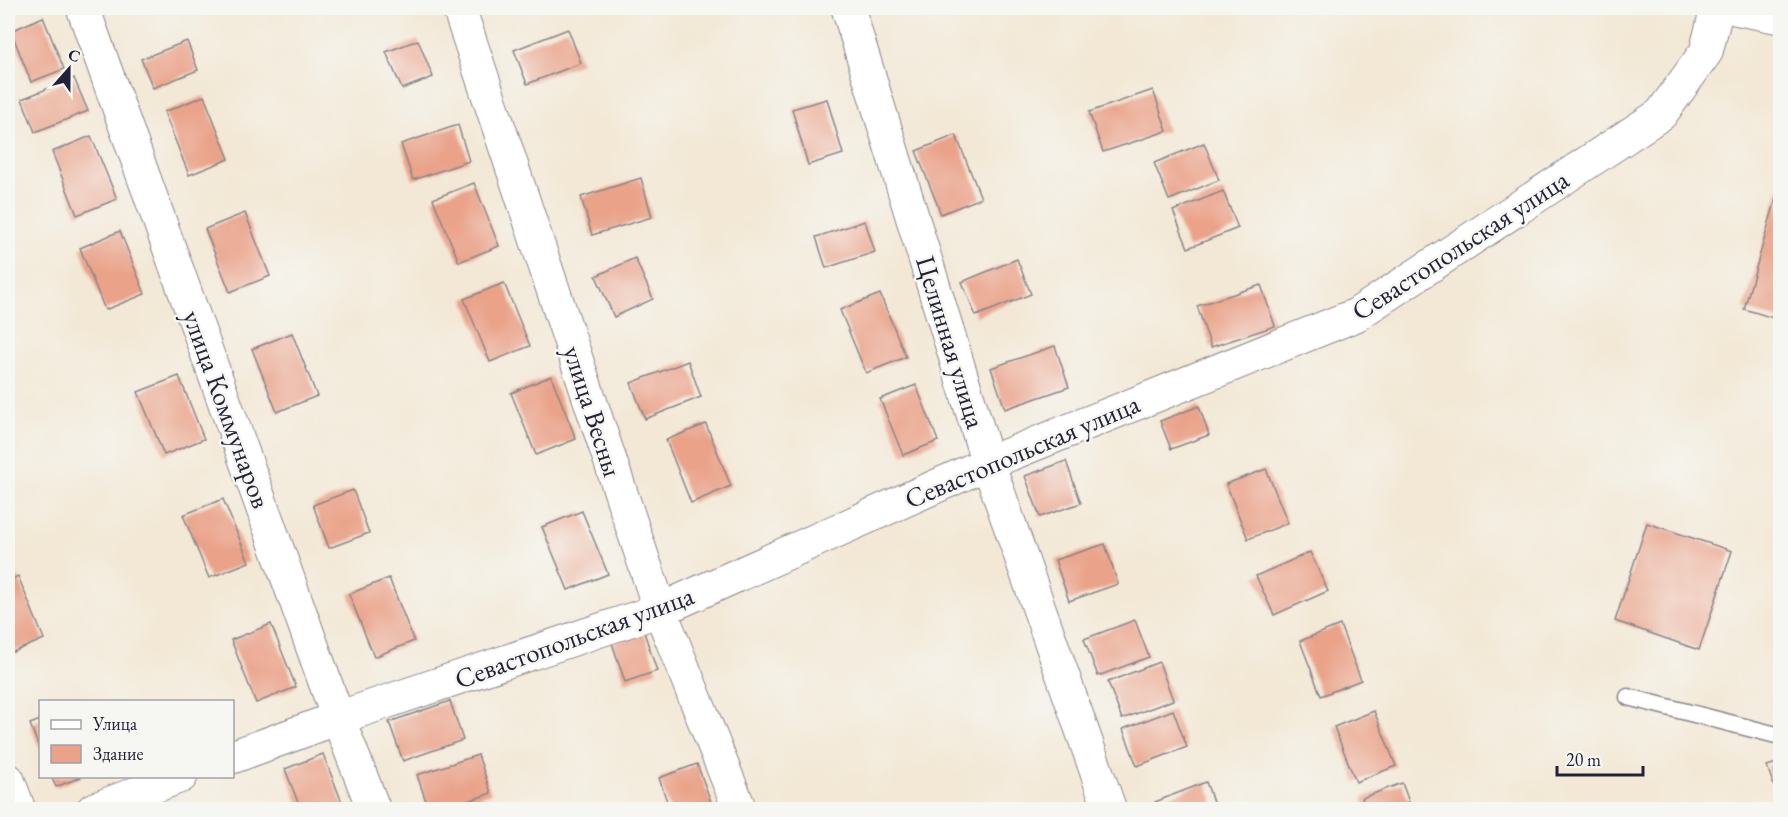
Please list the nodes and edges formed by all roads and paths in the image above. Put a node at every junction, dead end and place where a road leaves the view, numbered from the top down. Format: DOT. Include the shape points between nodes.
graph roads {
  1 [pos="83,8"];
  2 [pos="459,8"];
  3 [pos="848,8"];
  4 [pos="1717,8"];
  5 [pos="1735,8"];
  6 [pos="1780,17"];
  7 [pos="988,463"];
  8 [pos="660,610"];
  9 [pos="1628,698"];
  10 [pos="338,718"];
  11 [pos="1780,736"];
  12 [pos="234,756"];
  13 [pos="178,778"];
  14 [pos="8,780"];
  15 [pos="20,810"];
  16 [pos="93,810"];
  17 [pos="374,810"];
  18 [pos="740,810"];
  19 [pos="1110,810"];
  1 -- 10 [label="street, улица Коммунаров"];
  2 -- 8 [label="street, улица Весны"];
  3 -- 7 [label="street, Целинная улица"];
  4 -- 7 [label="street, Севастопольская улица" via="1706,52 1661,114 1356,315"];
  5 -- 6 [label="street"];
  7 -- 8 [label="street, Севастопольская улица"];
  7 -- 19 [label="street, Целинная улица"];
  8 -- 10 [label="street, Севастопольская улица"];
  8 -- 18 [label="street, улица Весны"];
  9 -- 11 [label="lane"];
  10 -- 12 [label="street, Севастопольская улица"];
  10 -- 17 [label="street, улица Коммунаров"];
  13 -- 16 [label="street"];
  14 -- 15 [label="street"];
}
